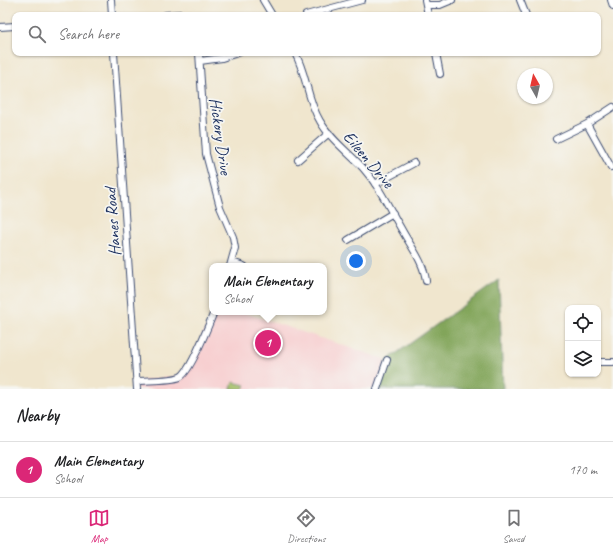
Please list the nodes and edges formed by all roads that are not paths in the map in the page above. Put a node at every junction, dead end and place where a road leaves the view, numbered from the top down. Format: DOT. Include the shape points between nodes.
graph roads {
  1 [pos="111,0"];
  2 [pos="263,0"];
  3 [pos="362,0"];
  4 [pos="452,0"];
  5 [pos="520,0"];
  6 [pos="611,0"];
  7 [pos="426,3"];
  8 [pos="613,6"];
  9 [pos="112,12"];
  10 [pos="270,12"];
  11 [pos="317,12"];
  12 [pos="525,12"];
  13 [pos="12,26"];
  14 [pos="0,27"];
  15 [pos="114,56"];
  16 [pos="199,56"];
  17 [pos="228,56"];
  18 [pos="296,56"];
  19 [pos="437,56"];
  20 [pos="200,61"];
  21 [pos="440,74"];
  22 [pos="613,107"];
  23 [pos="587,124"];
  24 [pos="329,133"];
  25 [pos="556,139"];
  26 [pos="298,160"];
  27 [pos="414,163"];
  28 [pos="612,167"];
  29 [pos="375,184"];
  30 [pos="393,213"];
  31 [pos="348,240"];
  32 [pos="231,263"];
  33 [pos="426,281"];
  34 [pos="213,315"];
  35 [pos="387,360"];
  36 [pos="601,362"];
  37 [pos="613,362"];
  38 [pos="137,381"];
  39 [pos="137,389"];
  40 [pos="377,389"];
  1 -- 9 [label="street"];
  2 -- 10 [label="street"];
  3 -- 11 [label="street"];
  4 -- 7 [label="street" via="440,5"];
  5 -- 12 [label="street"];
  6 -- 8 [label="street"];
  13 -- 14 [label="street"];
  15 -- 38 [label="street, Hanes Road"];
  16 -- 20 [label="street, Hickory Drive"];
  17 -- 20 [label="street"];
  18 -- 24 [label="street, Eileen Drive" via="315,113"];
  19 -- 21 [label="street"];
  20 -- 32 [label="street, Hickory Drive" via="206,154 220,207 233,238 235,248"];
  22 -- 23 [label="street"];
  23 -- 25 [label="street"];
  23 -- 28 [label="street"];
  24 -- 26 [label="street"];
  24 -- 29 [label="street, Eileen Drive"];
  27 -- 29 [label="street"];
  29 -- 30 [label="street, Eileen Drive"];
  30 -- 31 [label="street"];
  30 -- 33 [label="street, Eileen Drive" via="422,265"];
  34 -- 38 [label="street" via="183,375"];
  35 -- 40 [label="street"];
  36 -- 37 [label="street"];
  38 -- 39 [label="street, Hanes Road"];
}
